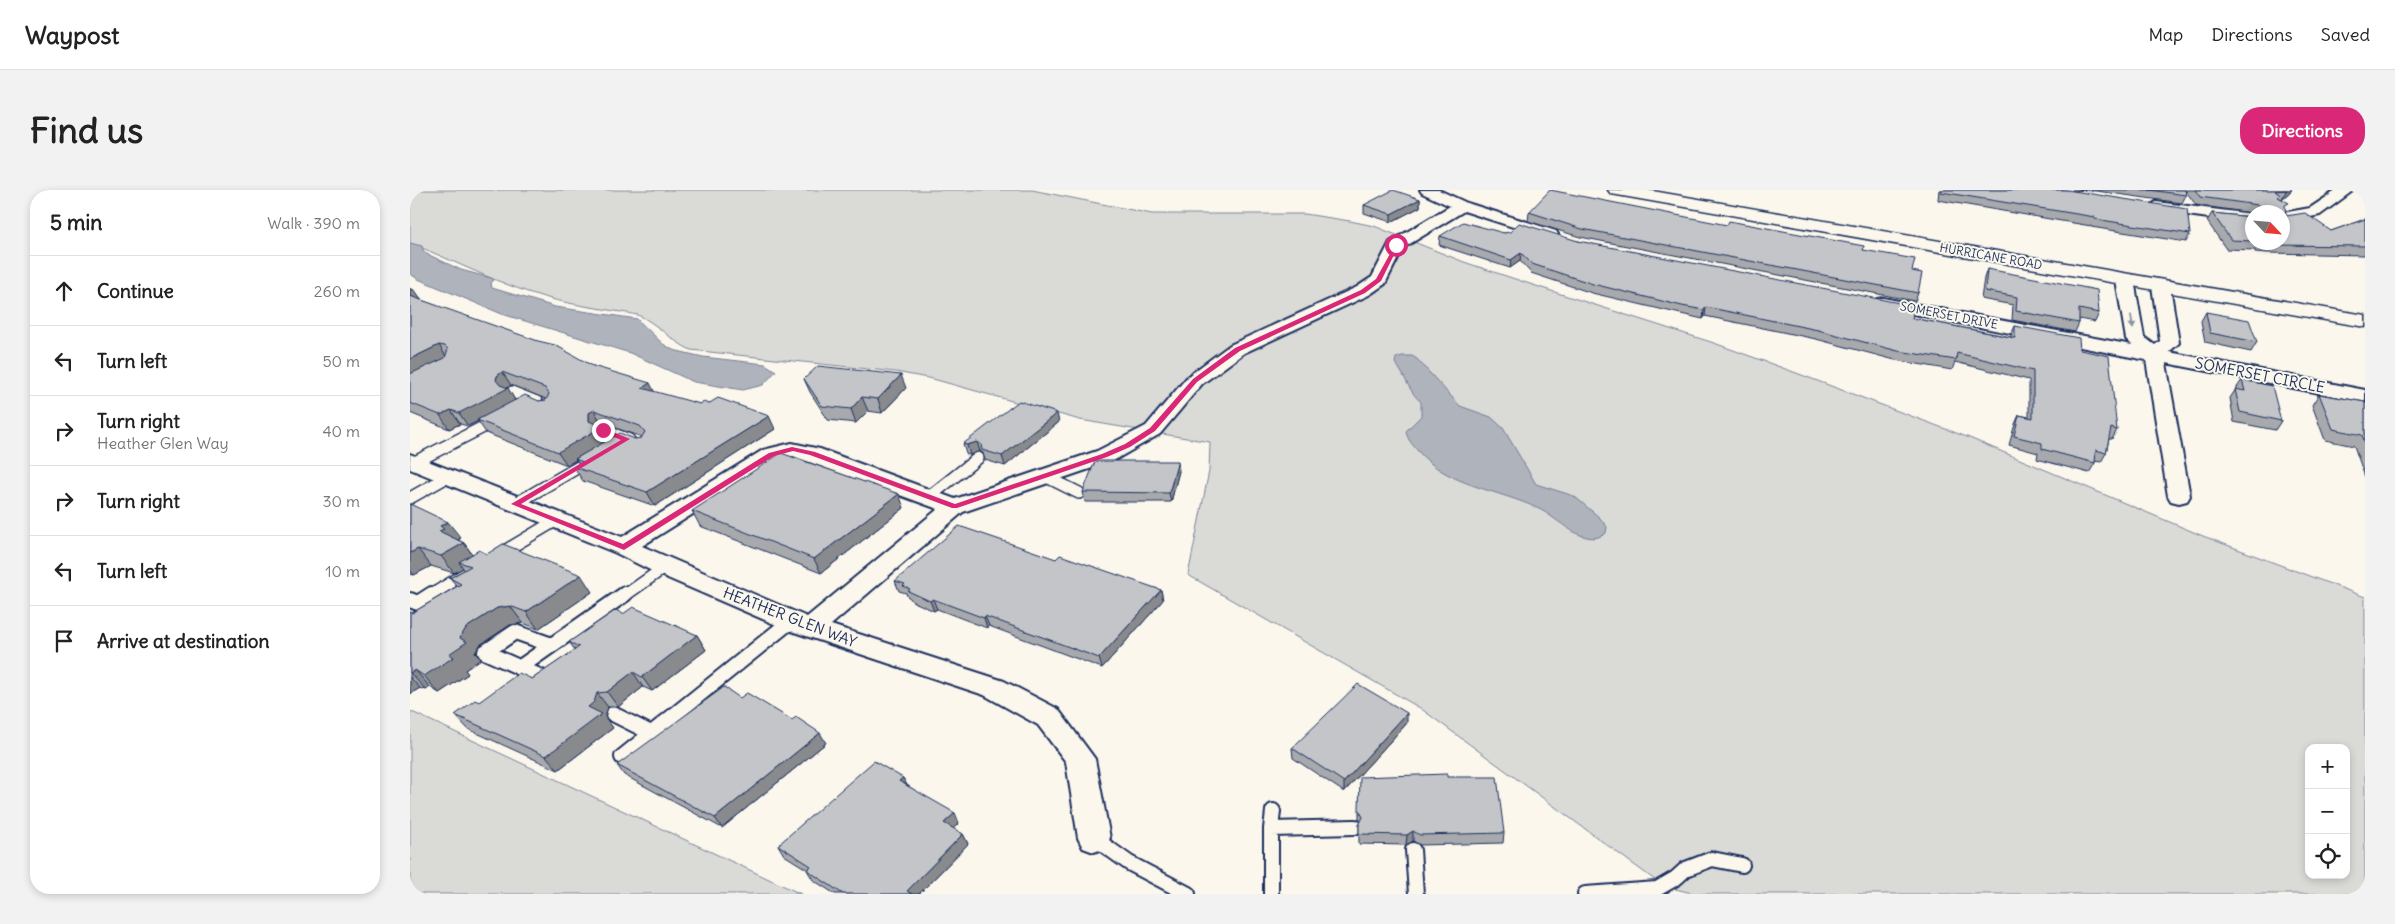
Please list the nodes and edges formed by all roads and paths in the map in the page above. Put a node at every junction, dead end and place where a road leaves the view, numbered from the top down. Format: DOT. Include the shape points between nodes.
graph roads {
  1 [pos="1427,190"];
  2 [pos="1617,190"];
  3 [pos="2347,190"];
  4 [pos="2138,204"];
  5 [pos="1462,206"];
  6 [pos="2245,217"];
  7 [pos="2290,217"];
  8 [pos="1565,239"];
  9 [pos="2126,280"];
  10 [pos="2162,286"];
  11 [pos="1868,300"];
  12 [pos="2365,321"];
  13 [pos="2154,354"];
  14 [pos="512,392"];
  15 [pos="2365,396"];
  16 [pos="550,408"];
  17 [pos="508,414"];
  18 [pos="603,430"];
  19 [pos="627,442"];
  20 [pos="601,454"];
  21 [pos="978,458"];
  22 [pos="412,461"];
  23 [pos="449,476"];
  24 [pos="1045,476"];
  25 [pos="1079,493"];
  26 [pos="2179,496"];
  27 [pos="930,497"];
  28 [pos="410,498"];
  29 [pos="515,504"];
  30 [pos="954,507"];
  31 [pos="554,521"];
  32 [pos="624,548"];
  33 [pos="665,567"];
  34 [pos="410,600"];
  35 [pos="802,624"];
  36 [pos="564,636"];
  37 [pos="577,642"];
  38 [pos="552,645"];
  39 [pos="519,668"];
  40 [pos="548,680"];
  41 [pos="613,714"];
  42 [pos="651,734"];
  43 [pos="622,757"];
  44 [pos="1273,811"];
  45 [pos="1355,827"];
  46 [pos="1271,829"];
  47 [pos="1094,838"];
  48 [pos="1413,850"];
  49 [pos="1742,865"];
  50 [pos="1188,894"];
  51 [pos="1271,894"];
  52 [pos="1416,894"];
  53 [pos="1586,894"];
  1 -- 5 [label="street"];
  2 -- 9 [label="street, HURRICANE ROAD"];
  3 -- 7 [label="street" via="2315,212"];
  4 -- 6 [label="street"];
  5 -- 8 [label="street"];
  5 -- 24 [label="street" via="1396,245 1379,280 1363,291 1237,349 1195,380 1153,430 1104,456"];
  9 -- 10 [label="street, HURRICANE ROAD"];
  9 -- 13 [label="street, one-way" via="2135,339"];
  10 -- 12 [label="street, HURRICANE ROAD"];
  10 -- 13 [label="street" via="2170,343"];
  11 -- 13 [label="street, SOMERSET DRIVE"];
  13 -- 15 [label="street, SOMERSET CIRCLE"];
  13 -- 26 [label="street"];
  14 -- 16 [label="lane" via="529,403"];
  17 -- 22 [label="lane"];
  18 -- 19 [label="lane"];
  20 -- 29 [label="lane"];
  21 -- 27 [label="lane"];
  22 -- 23 [label="street, HEATHER GLEN WAY"];
  23 -- 28 [label="lane"];
  23 -- 29 [label="street, HEATHER GLEN WAY"];
  24 -- 25 [label="lane"];
  24 -- 30 [label="street"];
  27 -- 30 [label="street"];
  27 -- 32 [label="street" via="792,449 771,454"];
  29 -- 31 [label="street, HEATHER GLEN WAY"];
  30 -- 35 [label="street"];
  31 -- 32 [label="street, HEATHER GLEN WAY"];
  31 -- 34 [label="lane" via="418,602"];
  32 -- 33 [label="street, HEATHER GLEN WAY"];
  33 -- 35 [label="street, HEATHER GLEN WAY"];
  33 -- 36 [label="lane"];
  35 -- 42 [label="lane"];
  35 -- 47 [label="street, HEATHER GLEN WAY" via="994,688 1048,717 1080,759"];
  36 -- 37 [label="lane"];
  36 -- 38 [label="lane"];
  38 -- 39 [label="lane"];
  38 -- 39 [label="lane" via="515,632 485,652"];
  39 -- 40 [label="lane"];
  41 -- 42 [label="lane"];
  42 -- 43 [label="lane"];
  44 -- 46 [label="lane"];
  45 -- 46 [label="lane"];
  46 -- 51 [label="lane"];
  47 -- 50 [label="lane" via="1129,862"];
  48 -- 52 [label="lane"];
  49 -- 53 [label="lane" via="1712,859 1686,869 1657,890"];
}
